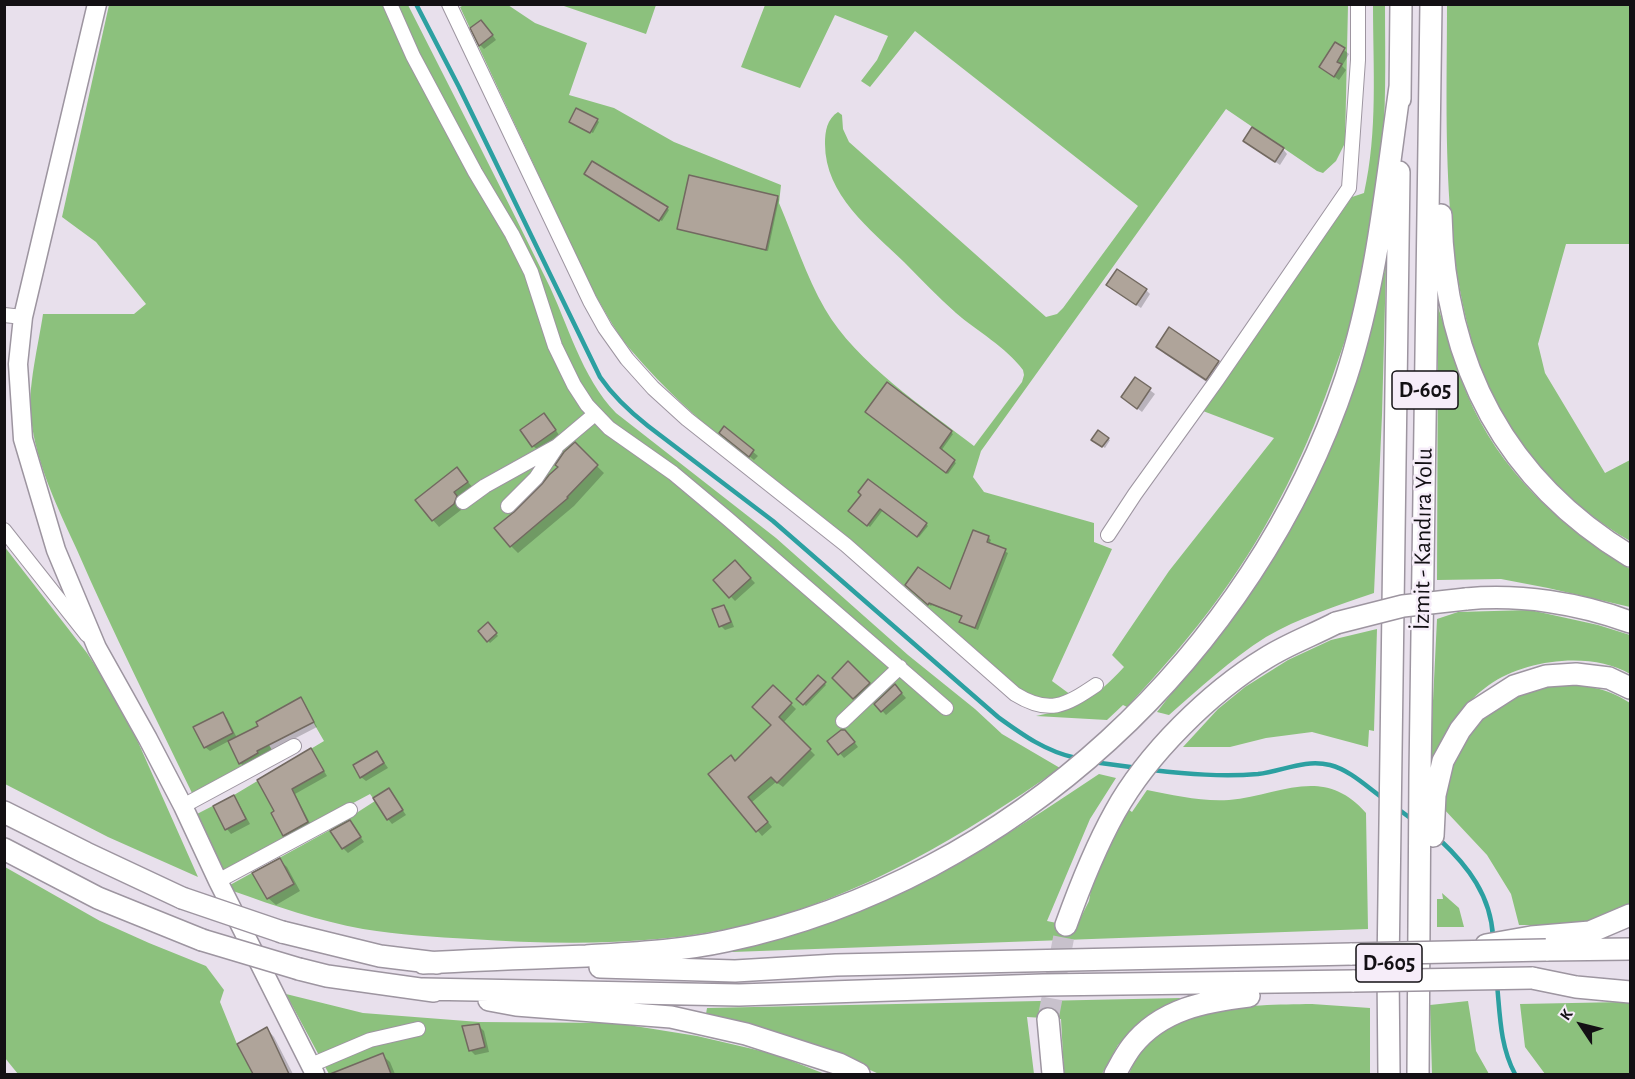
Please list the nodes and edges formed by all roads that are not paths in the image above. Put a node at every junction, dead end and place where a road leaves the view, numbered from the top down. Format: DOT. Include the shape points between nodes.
graph roads {
  1 [pos="97,4"];
  2 [pos="390,4"];
  3 [pos="1358,4"];
  4 [pos="1401,4"];
  5 [pos="1431,4"];
  6 [pos="451,5"];
  7 [pos="1429,83"];
  8 [pos="1400,87"];
  9 [pos="4,315"];
  10 [pos="23,317"];
  11 [pos="595,414"];
  12 [pos="557,446"];
  13 [pos="463,502"];
  14 [pos="508,506"];
  15 [pos="4,530"];
  16 [pos="1108,535"];
  17 [pos="1630,556"];
  18 [pos="1630,622"];
  19 [pos="97,648"];
  20 [pos="900,667"];
  21 [pos="1096,686"];
  22 [pos="1630,688"];
  23 [pos="946,708"];
  24 [pos="843,721"];
  25 [pos="294,746"];
  26 [pos="183,806"];
  27 [pos="350,810"];
  28 [pos="4,812"];
  29 [pos="4,849"];
  30 [pos="218,881"];
  31 [pos="1425,893"];
  32 [pos="1630,915"];
  33 [pos="1066,925"];
  34 [pos="1545,943"];
  35 [pos="1630,949"];
  36 [pos="423,963"];
  37 [pos="1630,976"];
  38 [pos="1532,978"];
  39 [pos="1354,981"];
  40 [pos="423,989"];
  41 [pos="1630,992"];
  42 [pos="1048,1019"];
  43 [pos="418,1029"];
  44 [pos="313,1070"];
  45 [pos="1388,1071"];
  46 [pos="1419,1071"];
  47 [pos="859,1074"];
  48 [pos="1053,1074"];
  49 [pos="1115,1074"];
  1 -- 10 [label="main road"];
  2 -- 11 [label="street" via="412,56 531,272 555,346 573,385"];
  3 -- 16 [label="street" via="1349,188"];
  4 -- 8 [label="highway, İzmit - Kandıra Yolu"];
  5 -- 7 [label="highway, İzmit - Kandıra Yolu / D-605"];
  6 -- 21 [label="street" via="604,328 653,388 846,545 1015,694 1048,707 1073,700"];
  7 -- 17 [label="highway" via="1446,282 1459,341 1474,381 1489,414 1531,475 1564,509"];
  7 -- 31 [label="highway, İzmit - Kandıra Yolu / D-605" via="1420,776"];
  8 -- 36 [label="highway" via="1374,271 1360,333 1312,466 1273,537 1203,640 1141,711 1103,746 1040,798 925,869 865,899 806,920 729,941 655,952"];
  8 -- 45 [label="highway, İzmit - Kandıra Yolu / D-605"];
  9 -- 10 [label="street"];
  10 -- 19 [label="main road" via="18,364 23,439 56,550"];
  11 -- 12 [label="street"];
  11 -- 20 [label="street" via="609,429 691,488"];
  12 -- 13 [label="street"];
  12 -- 14 [label="street" via="536,478"];
  15 -- 19 [label="street"];
  18 -- 33 [label="highway, bridge" via="1523,598 1485,597 1402,606 1336,623 1267,657 1232,682 1167,742 1116,811 1084,874"];
  19 -- 26 [label="main road"];
  20 -- 23 [label="street"];
  20 -- 24 [label="street"];
  22 -- 31 [label="highway" via="1610,678 1546,676 1514,686 1475,711 1443,760 1435,795"];
  25 -- 26 [label="street"];
  26 -- 30 [label="main road"];
  27 -- 30 [label="street"];
  28 -- 36 [label="highway, bridge" via="182,898 282,932"];
  29 -- 40 [label="highway, bridge" via="98,898 202,940 327,976"];
  30 -- 44 [label="main road"];
  31 -- 46 [label="highway, İzmit - Kandıra Yolu / D-605" via="1418,943"];
  32 -- 34 [label="highway" via="1590,932"];
  34 -- 35 [label="highway"];
  34 -- 36 [label="highway, bridge" via="1448,952 836,965 735,971"];
  37 -- 38 [label="highway"];
  38 -- 39 [label="highway, bridge"];
  38 -- 41 [label="highway"];
  39 -- 40 [label="highway" via="739,995"];
  39 -- 49 [label="highway" via="1219,999 1184,1008 1133,1045"];
  40 -- 47 [label="highway" via="516,1005 671,1017 746,1034"];
  42 -- 48 [label="highway"];
  43 -- 44 [label="street" via="370,1040"];
}
